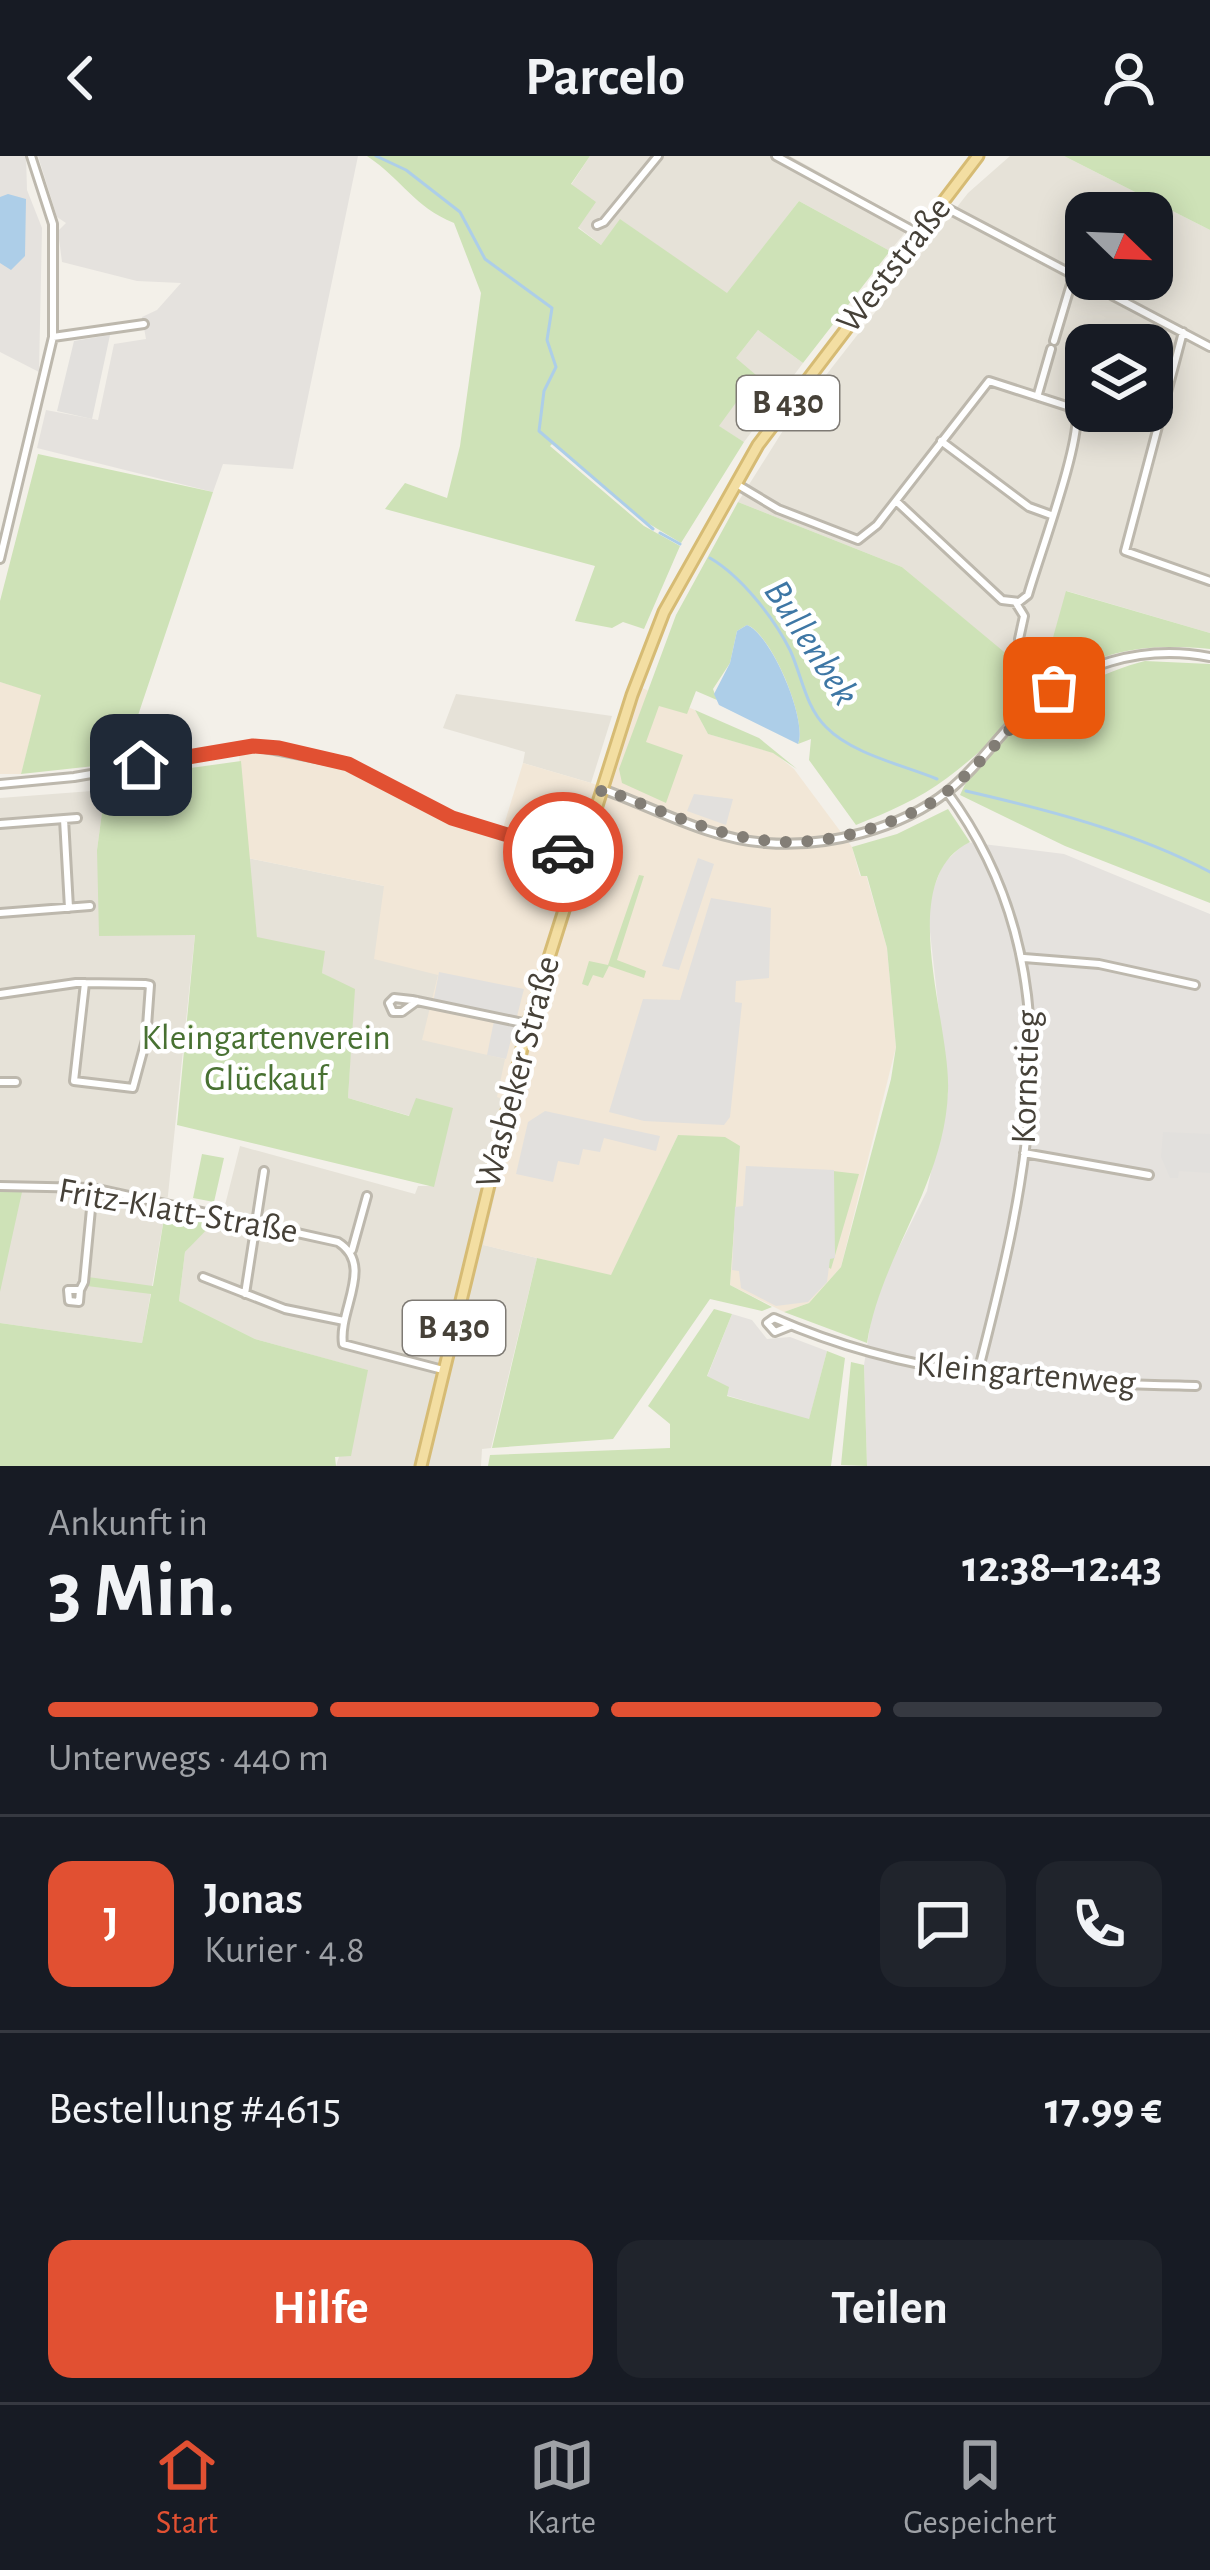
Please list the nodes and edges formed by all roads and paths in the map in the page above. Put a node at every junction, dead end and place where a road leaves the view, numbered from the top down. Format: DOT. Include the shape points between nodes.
graph roads {
  1 [pos="31,156"];
  2 [pos="658,156"];
  3 [pos="776,156"];
  4 [pos="977,157"];
  5 [pos="941,205"];
  6 [pos="597,225"];
  7 [pos="919,234"];
  8 [pos="1065,269"];
  9 [pos="1066,300"];
  10 [pos="1123,300"];
  11 [pos="144,324"];
  12 [pos="1183,332"];
  13 [pos="53,337"];
  14 [pos="1210,347"];
  15 [pos="1038,394"];
  16 [pos="940,441"];
  17 [pos="735,483"];
  18 [pos="896,501"];
  19 [pos="1052,515"];
  20 [pos="694,553"];
  21 [pos="0,559"];
  22 [pos="1210,581"];
  23 [pos="1016,603"];
  24 [pos="1019,639"];
  25 [pos="1210,657"];
  26 [pos="0,784"];
  27 [pos="602,789"];
  28 [pos="947,792"];
  29 [pos="76,818"];
  30 [pos="64,819"];
  31 [pos="0,824"];
  32 [pos="579,857"];
  33 [pos="90,906"];
  34 [pos="69,908"];
  35 [pos="0,913"];
  36 [pos="1024,958"];
  37 [pos="86,983"];
  38 [pos="1195,985"];
  39 [pos="0,994"];
  40 [pos="417,1001"];
  41 [pos="528,1024"];
  42 [pos="0,1082"];
  43 [pos="16,1082"];
  44 [pos="1024,1153"];
  45 [pos="263,1171"];
  46 [pos="1149,1175"];
  47 [pos="0,1186"];
  48 [pos="93,1189"];
  49 [pos="367,1196"];
  50 [pos="255,1227"];
  51 [pos="351,1252"];
  52 [pos="203,1277"];
  53 [pos="80,1290"];
  54 [pos="245,1294"];
  55 [pos="344,1321"];
  56 [pos="790,1326"];
  57 [pos="444,1370"];
  58 [pos="977,1376"];
  59 [pos="1196,1386"];
  60 [pos="421,1466"];
  1 -- 13 [label="street" via="53,224"];
  2 -- 6 [label="street"];
  3 -- 7 [label="street"];
  4 -- 5 [label="main road, Weststraße / B 430"];
  5 -- 7 [label="main road, Weststraße / B 430"];
  5 -- 8 [label="street"];
  7 -- 17 [label="main road, Weststraße / B 430"];
  9 -- 15 [label="street"];
  10 -- 12 [label="street"];
  11 -- 13 [label="street"];
  12 -- 14 [label="street"];
  12 -- 22 [label="street" via="1125,551"];
  13 -- 21 [label="street"];
  15 -- 16 [label="street" via="989,381"];
  15 -- 19 [label="street" via="1079,416"];
  16 -- 18 [label="street"];
  16 -- 19 [label="street"];
  17 -- 18 [label="street" via="858,540"];
  17 -- 20 [label="main road, Weststraße / B 430"];
  18 -- 23 [label="street" via="1002,600"];
  19 -- 23 [label="street" via="1028,595"];
  20 -- 27 [label="main road, Wasbeker Straße / B 430" via="664,612"];
  23 -- 24 [label="street" via="1024,616"];
  25 -- 28 [label="street" via="1138,653 1083,672 1025,710"];
  26 -- 32 [label="street" via="279,748 348,764 452,818"];
  27 -- 28 [label="street" via="727,836 790,844 879,826"];
  27 -- 32 [label="main road, Wasbeker Straße / B 430"];
  28 -- 36 [label="street, Kornstieg" via="1000,880"];
  29 -- 30 [label="street"];
  30 -- 31 [label="street"];
  30 -- 34 [label="street"];
  32 -- 41 [label="main road, Wasbeker Straße / B 430"];
  33 -- 34 [label="street"];
  34 -- 35 [label="street"];
  36 -- 38 [label="street"];
  36 -- 44 [label="street, Kornstieg" via="1032,1052"];
  37 -- 37 [label="street" via="152,988 133,1088 75,1083"];
  37 -- 39 [label="street"];
  40 -- 41 [label="street"];
  41 -- 57 [label="main road, Wasbeker Straße / B 430"];
  42 -- 43 [label="street"];
  44 -- 46 [label="street"];
  44 -- 58 [label="street, Kornstieg"];
  45 -- 50 [label="street"];
  47 -- 48 [label="street, Fritz-Klatt-Straße"];
  48 -- 50 [label="street, Fritz-Klatt-Straße"];
  48 -- 53 [label="street"];
  49 -- 51 [label="street"];
  50 -- 51 [label="street, Fritz-Klatt-Straße"];
  50 -- 54 [label="street"];
  51 -- 55 [label="street" via="356,1274"];
  52 -- 54 [label="street"];
  54 -- 55 [label="street"];
  55 -- 57 [label="street" via="346,1347"];
  56 -- 58 [label="street, Kleingartenweg" via="882,1360"];
  57 -- 60 [label="main road, Wasbeker Straße / B 430"];
  58 -- 59 [label="street, Kleingartenweg"];
}
